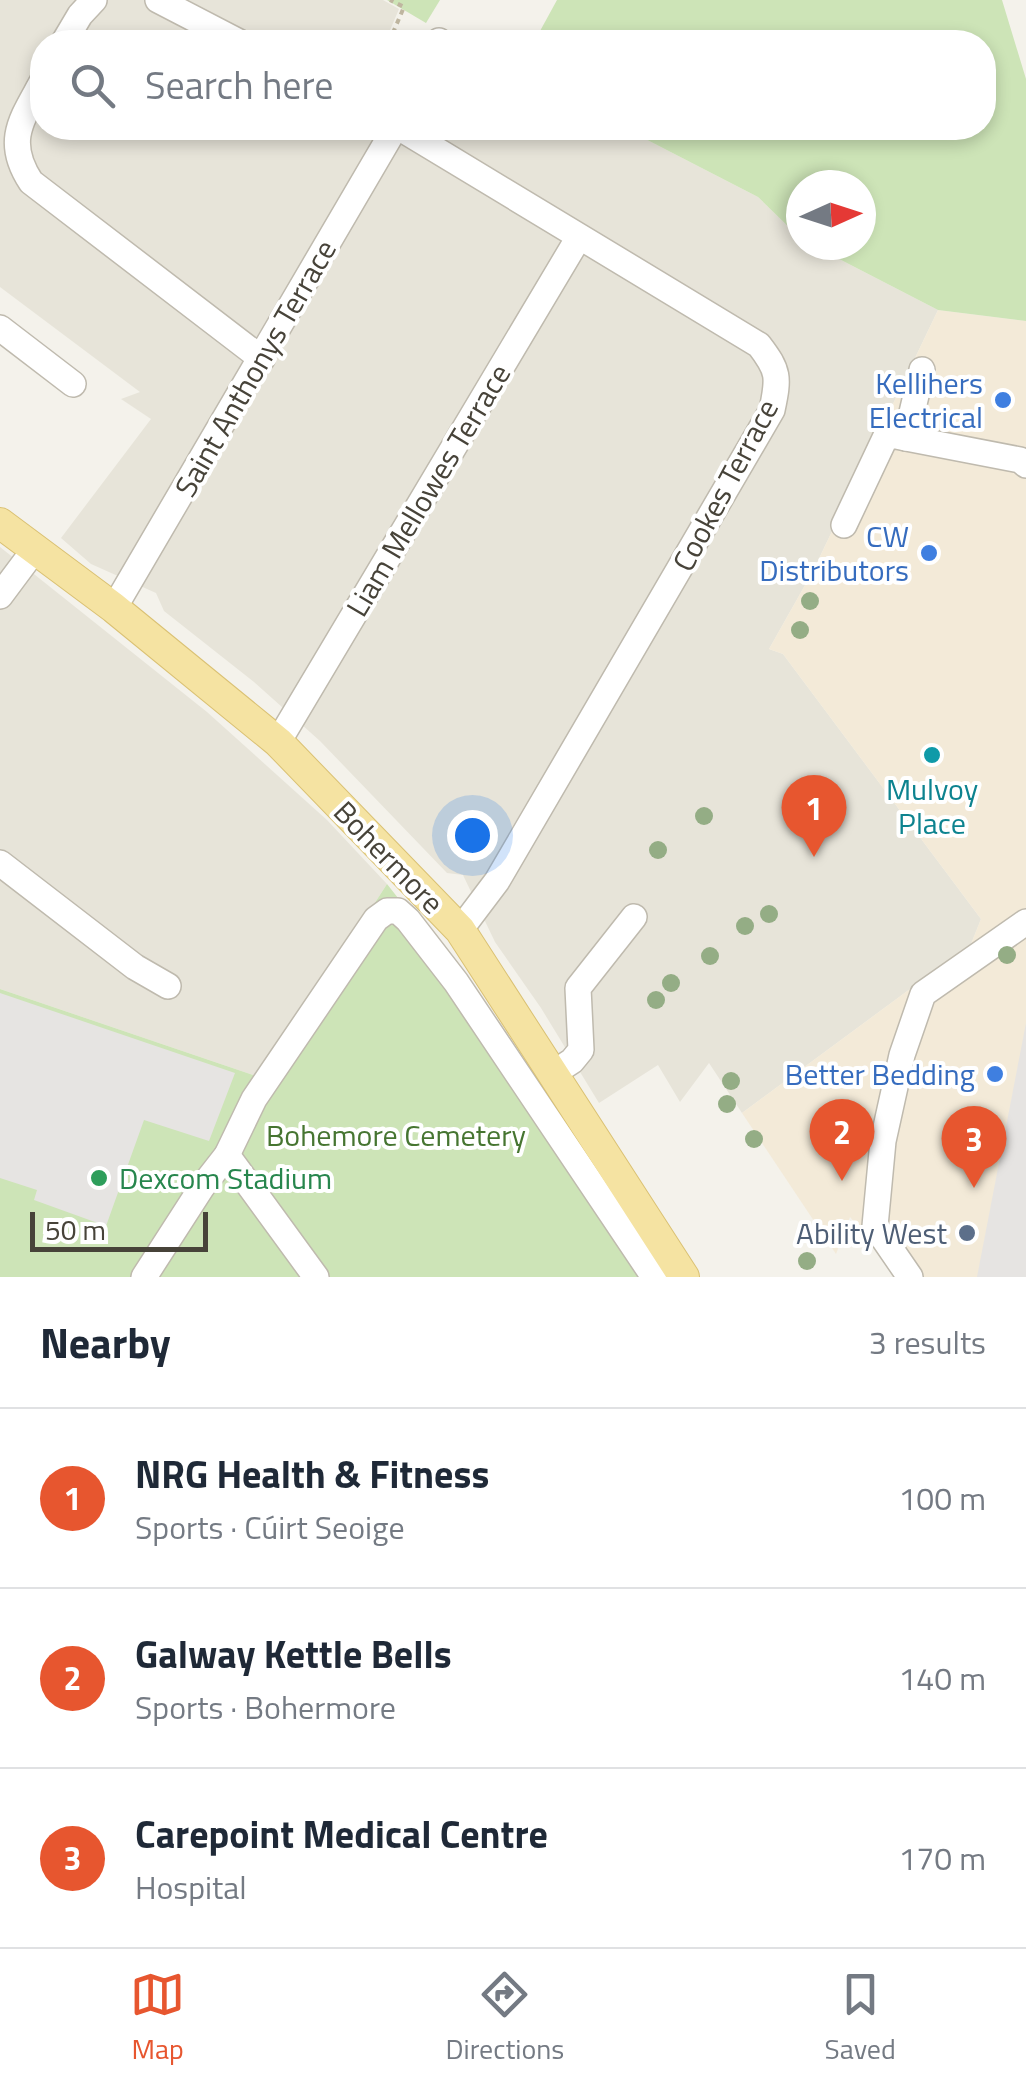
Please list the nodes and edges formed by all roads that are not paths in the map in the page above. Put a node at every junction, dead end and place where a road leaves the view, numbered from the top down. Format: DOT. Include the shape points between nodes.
graph roads {
  1 [pos="94,0"];
  2 [pos="158,0"];
  3 [pos="71,30"];
  4 [pos="216,30"];
  5 [pos="30,104"];
  6 [pos="390,140"];
  7 [pos="417,140"];
  8 [pos="579,237"];
  9 [pos="0,328"];
  10 [pos="262,359"];
  11 [pos="922,370"];
  12 [pos="73,384"];
  13 [pos="906,438"];
  14 [pos="1026,465"];
  15 [pos="0,522"];
  16 [pos="844,525"];
  17 [pos="35,549"];
  18 [pos="0,596"];
  19 [pos="114,608"];
  20 [pos="278,742"];
  21 [pos="0,863"];
  22 [pos="634,917"];
  23 [pos="1026,922"];
  24 [pos="460,930"];
  25 [pos="168,986"];
  26 [pos="552,1074"];
  27 [pos="228,1155"];
  28 [pos="144,1277"];
  29 [pos="316,1277"];
  30 [pos="654,1277"];
  31 [pos="684,1277"];
  32 [pos="910,1277"];
  1 -- 3 [label="street"];
  2 -- 4 [label="street"];
  5 -- 10 [label="street" via="17,128 18,154 31,182"];
  6 -- 10 [label="street, Saint Anthonys Terrace"];
  7 -- 8 [label="street, Cookes Terrace"];
  8 -- 20 [label="street, Liam Mellowes Terrace"];
  8 -- 24 [label="street, Cookes Terrace" via="758,344 776,367 777,385 772,410 655,614 497,881"];
  9 -- 12 [label="street"];
  10 -- 19 [label="street, Saint Anthonys Terrace"];
  11 -- 13 [label="street"];
  13 -- 14 [label="street"];
  13 -- 16 [label="street" via="887,434"];
  15 -- 17 [label="main road, Bohermore"];
  17 -- 18 [label="street"];
  17 -- 19 [label="main road, Bohermore"];
  19 -- 20 [label="main road, Bohermore"];
  20 -- 24 [label="main road, Bohermore"];
  21 -- 25 [label="street"];
  22 -- 26 [label="street" via="578,988 581,1050"];
  23 -- 32 [label="street" via="924,994 902,1056 874,1226"];
  24 -- 26 [label="main road, Bohermore"];
  26 -- 31 [label="main road, Bohermore"];
  27 -- 28 [label="street"];
  27 -- 29 [label="street"];
  27 -- 30 [label="street" via="254,1100 376,919 387,910 398,912 456,982"];
}
